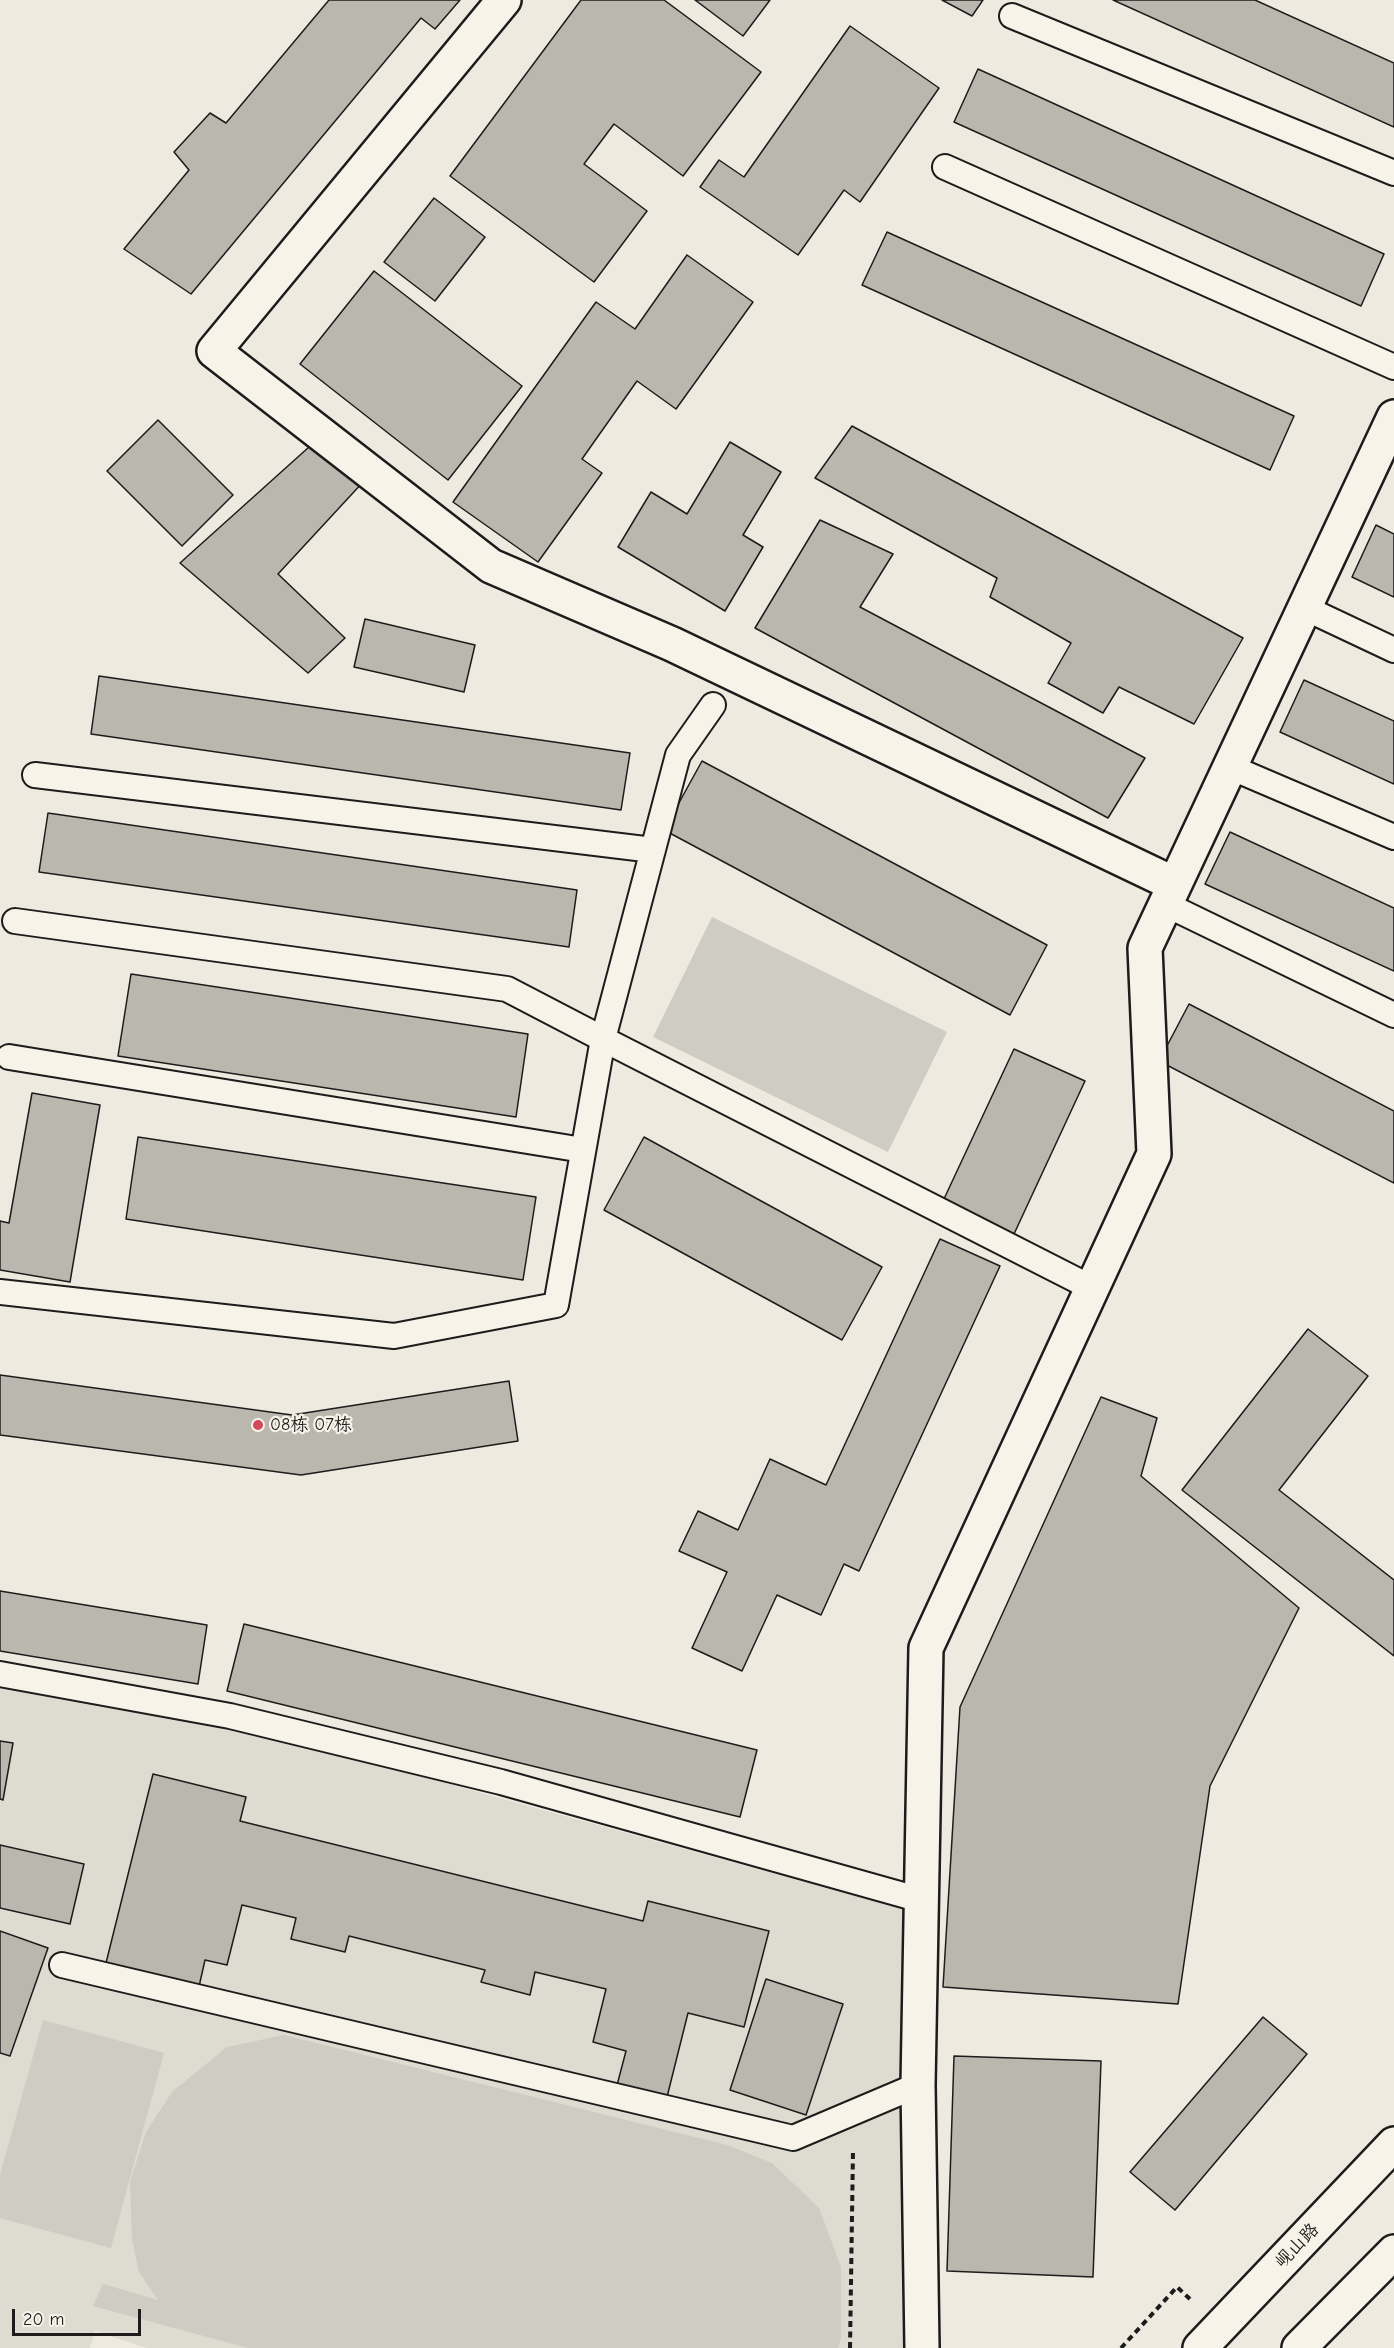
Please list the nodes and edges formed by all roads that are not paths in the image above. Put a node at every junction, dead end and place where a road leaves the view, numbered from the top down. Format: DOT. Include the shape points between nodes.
graph roads {
  1 [pos="504,0"];
  2 [pos="1012,16"];
  3 [pos="945,167"];
  4 [pos="1394,173"];
  5 [pos="1394,367"];
  6 [pos="1390,436"];
  7 [pos="1305,608"];
  8 [pos="1394,650"];
  9 [pos="713,705"];
  10 [pos="1230,766"];
  11 [pos="35,775"];
  12 [pos="1394,837"];
  13 [pos="653,850"];
  14 [pos="1169,894"];
  15 [pos="15,921"];
  16 [pos="1394,1015"];
  17 [pos="603,1039"];
  18 [pos="9,1056"];
  19 [pos="583,1150"];
  20 [pos="1092,1288"];
  21 [pos="0,1292"];
  22 [pos="0,1674"];
  23 [pos="921,1900"];
  24 [pos="62,1965"];
  25 [pos="918,2085"];
  26 [pos="1394,2144"];
  27 [pos="1394,2252"];
  28 [pos="1209,2338"];
  29 [pos="922,2348"];
  30 [pos="1299,2348"];
  1 -- 14 [label="main road" via="214,351 491,566 672,644"];
  2 -- 4 [label="lane"];
  3 -- 5 [label="lane"];
  6 -- 7 [label="main road"];
  7 -- 8 [label="lane"];
  7 -- 10 [label="main road"];
  9 -- 13 [label="lane" via="678,755"];
  10 -- 12 [label="lane"];
  10 -- 14 [label="main road"];
  11 -- 13 [label="lane"];
  13 -- 17 [label="lane"];
  14 -- 16 [label="lane"];
  14 -- 20 [label="main road" via="1144,948 1154,1154"];
  15 -- 17 [label="lane" via="507,989"];
  17 -- 19 [label="lane"];
  17 -- 20 [label="lane"];
  18 -- 19 [label="lane"];
  19 -- 21 [label="lane" via="556,1305 394,1336"];
  20 -- 23 [label="main road" via="926,1647"];
  22 -- 23 [label="lane" via="230,1716 490,1779"];
  23 -- 25 [label="main road"];
  24 -- 25 [label="lane" via="793,2138"];
  25 -- 29 [label="main road"];
  26 -- 28 [label="main road, 岘山路"];
  27 -- 30 [label="main road"];
}
